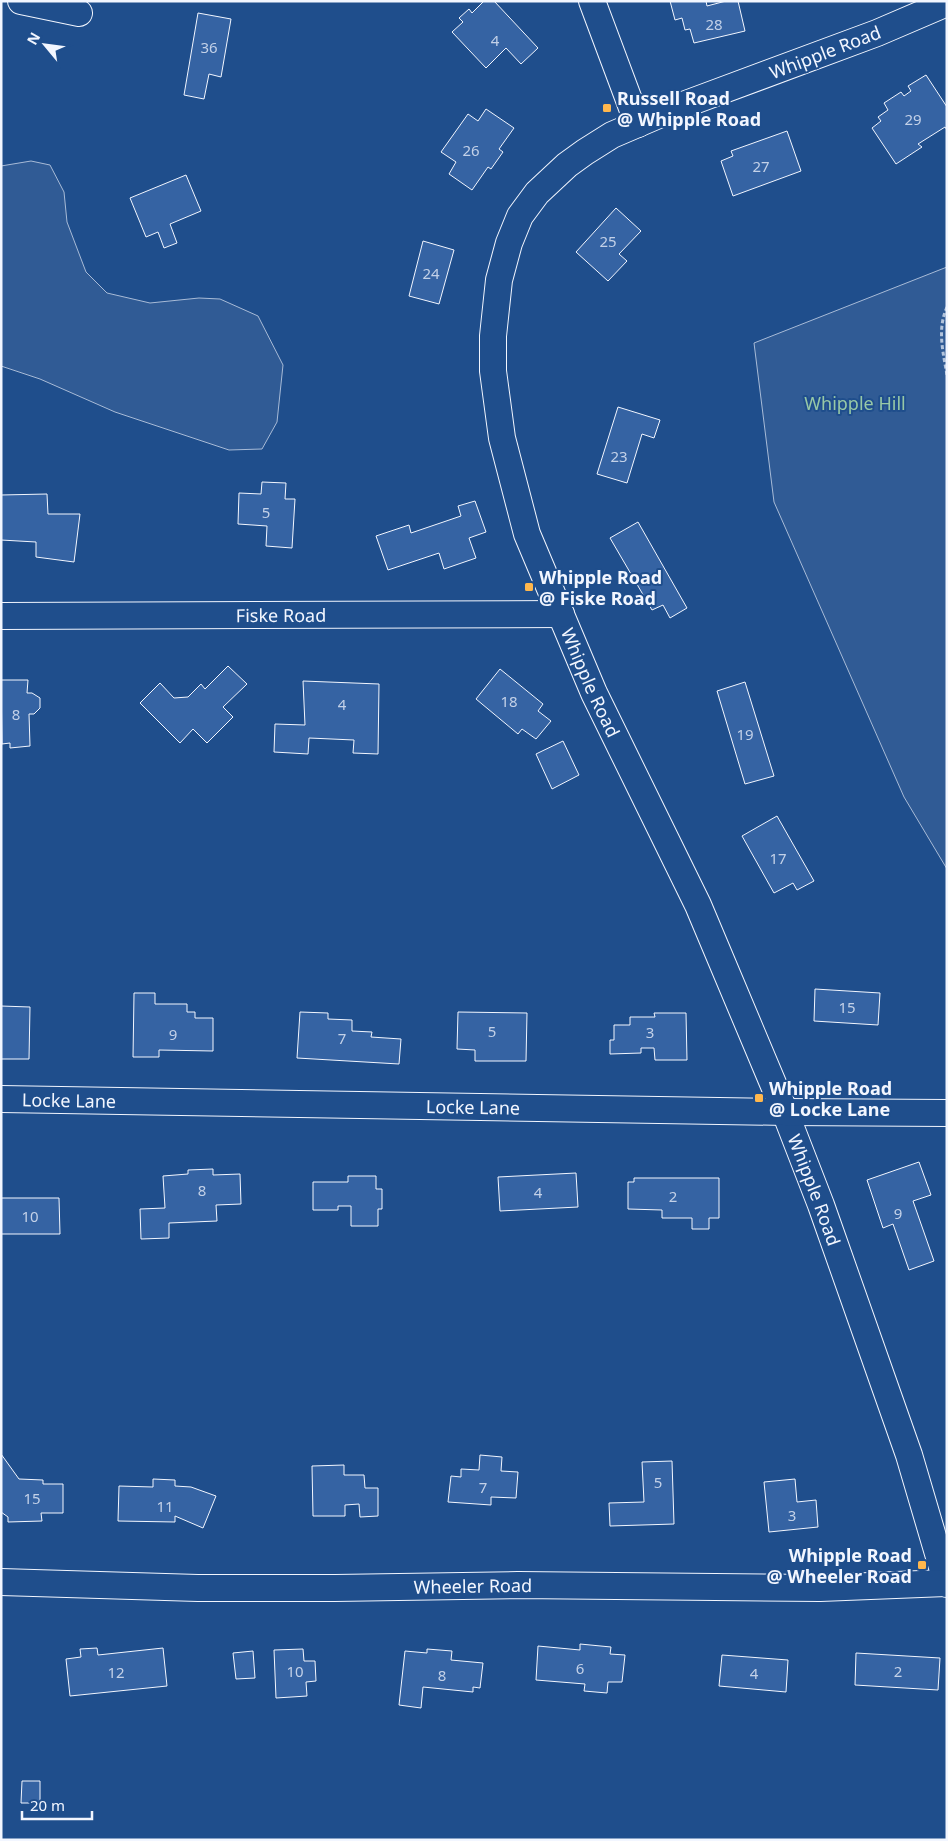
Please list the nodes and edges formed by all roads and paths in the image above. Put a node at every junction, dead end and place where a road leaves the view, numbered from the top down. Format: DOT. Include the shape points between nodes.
graph roads {
  1 [pos="22,1"];
  2 [pos="592,1"];
  3 [pos="947,3"];
  4 [pos="79,12"];
  5 [pos="638,124"];
  6 [pos="947,308"];
  7 [pos="947,374"];
  8 [pos="561,614"];
  9 [pos="1,616"];
  10 [pos="1,1099"];
  11 [pos="785,1112"];
  12 [pos="947,1113"];
  13 [pos="1,1582"];
  14 [pos="946,1583"];
  1 -- 4 [label="street"];
  2 -- 5 [label="street"];
  3 -- 5 [label="street, Whipple Road"];
  5 -- 8 [label="street, Whipple Road" via="593,147 537,192 515,227 499,280 493,371 502,438 527,534"];
  6 -- 7 [label="path" via="941,320"];
  8 -- 9 [label="street, Fiske Road"];
  8 -- 11 [label="street, Whipple Road" via="594,693 698,905"];
  10 -- 11 [label="street, Locke Lane"];
  11 -- 12 [label="street, Locke Lane"];
  11 -- 14 [label="street, Whipple Road" via="909,1455"];
  13 -- 14 [label="street, Wheeler Road" via="198,1588 518,1585 820,1588"];
}
